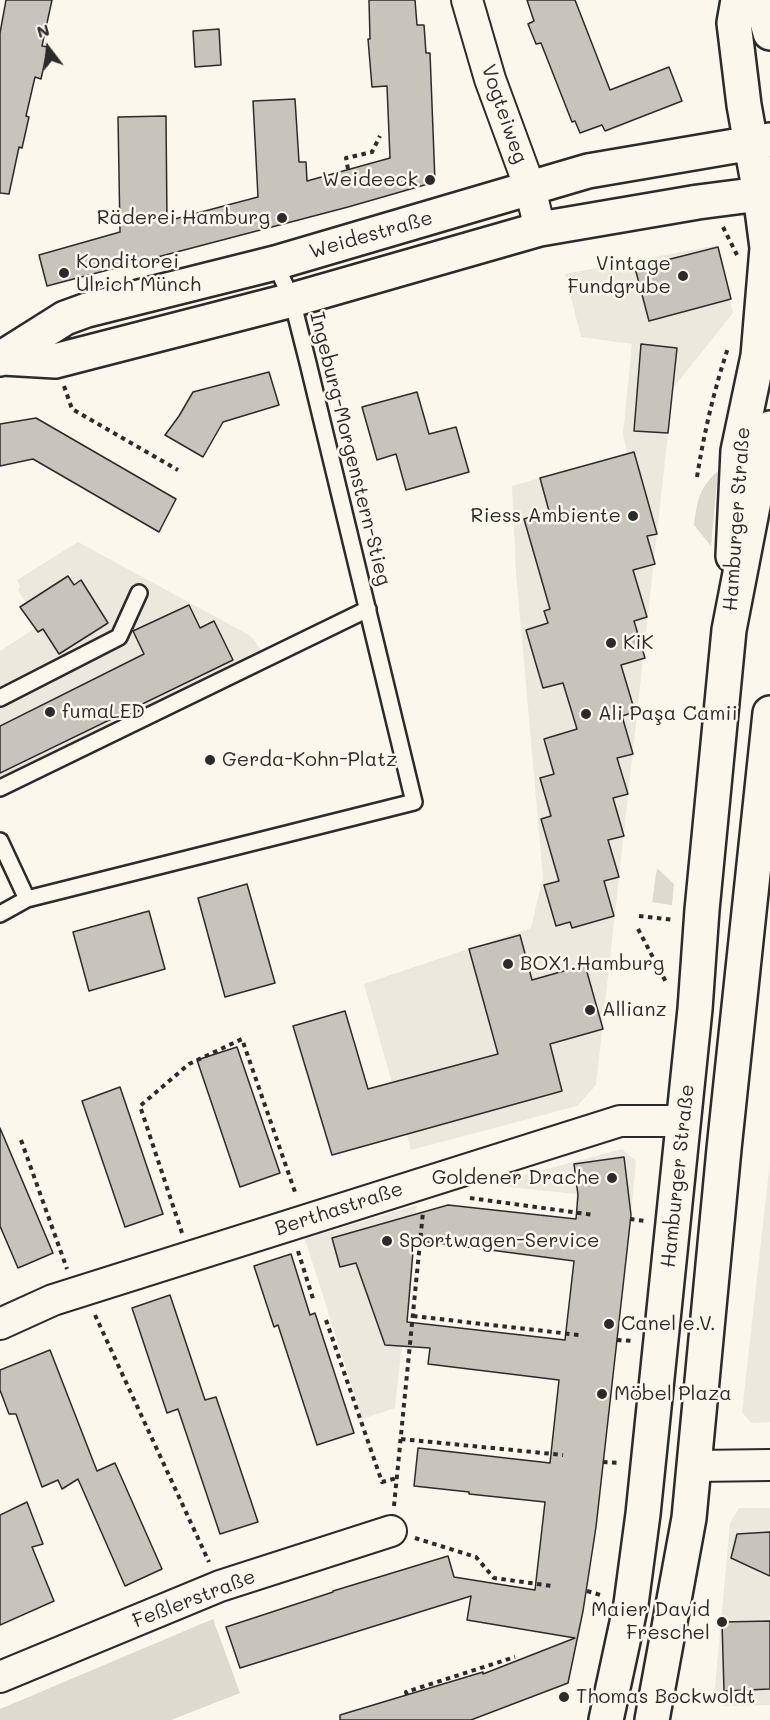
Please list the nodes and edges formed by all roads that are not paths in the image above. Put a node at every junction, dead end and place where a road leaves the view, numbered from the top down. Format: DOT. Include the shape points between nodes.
graph roads {
  1 [pos="467,0"];
  2 [pos="738,0"];
  3 [pos="761,0"];
  4 [pos="770,33"];
  5 [pos="761,142"];
  6 [pos="530,188"];
  7 [pos="767,194"];
  8 [pos="540,229"];
  9 [pos="276,262"];
  10 [pos="292,300"];
  11 [pos="2,358"];
  12 [pos="770,428"];
  13 [pos="139,593"];
  14 [pos="368,609"];
  15 [pos="729,630"];
  16 [pos="0,698"];
  17 [pos="770,713"];
  18 [pos="0,788"];
  19 [pos="0,841"];
  20 [pos="27,899"];
  21 [pos="0,914"];
  22 [pos="684,1121"];
  23 [pos="0,1324"];
  24 [pos="770,1465"];
  25 [pos="695,1466"];
  26 [pos="391,1531"];
  27 [pos="0,1677"];
  28 [pos="606,1720"];
  29 [pos="652,1720"];
  1 -- 6 [label="street, Vogteiweg" via="490,79"];
  2 -- 5 [label="main road, Hamburger Straße" via="734,23 744,105"];
  3 -- 4 [label="main road"];
  5 -- 6 [label="main road, Weidestraße" via="588,171"];
  5 -- 7 [label="main road, Hamburger Straße"];
  6 -- 8 [label="street, Vogteiweg"];
  6 -- 9 [label="main road, Weidestraße"];
  7 -- 8 [label="main road, Weidestraße"];
  7 -- 15 [label="main road, Hamburger Straße" via="758,356 738,451"];
  8 -- 10 [label="main road, Weidestraße"];
  9 -- 10 [label="lane, Ingeburg-Morgenstern-Stieg"];
  9 -- 11 [label="main road, Weidestraße" via="87,310 65,318"];
  10 -- 11 [label="main road, Weidestraße" via="55,361"];
  10 -- 14 [label="lane, Ingeburg-Morgenstern-Stieg"];
  12 -- 15 [label="main road, Hamburger Straße"];
  13 -- 16 [label="lane" via="119,637"];
  14 -- 18 [label="lane"];
  14 -- 20 [label="lane, Ingeburg-Morgenstern-Stieg" via="414,802"];
  15 -- 22 [label="main road, Hamburger Straße"];
  17 -- 25 [label="main road"];
  19 -- 20 [label="lane"];
  20 -- 21 [label="lane"];
  22 -- 23 [label="street, Berthastraße" via="620,1121 79,1291"];
  22 -- 28 [label="main road, Hamburger Straße" via="643,1514 631,1604"];
  24 -- 25 [label="street"];
  25 -- 29 [label="main road" via="686,1538"];
  26 -- 27 [label="street, Feßlerstraße" via="220,1586"];
}
